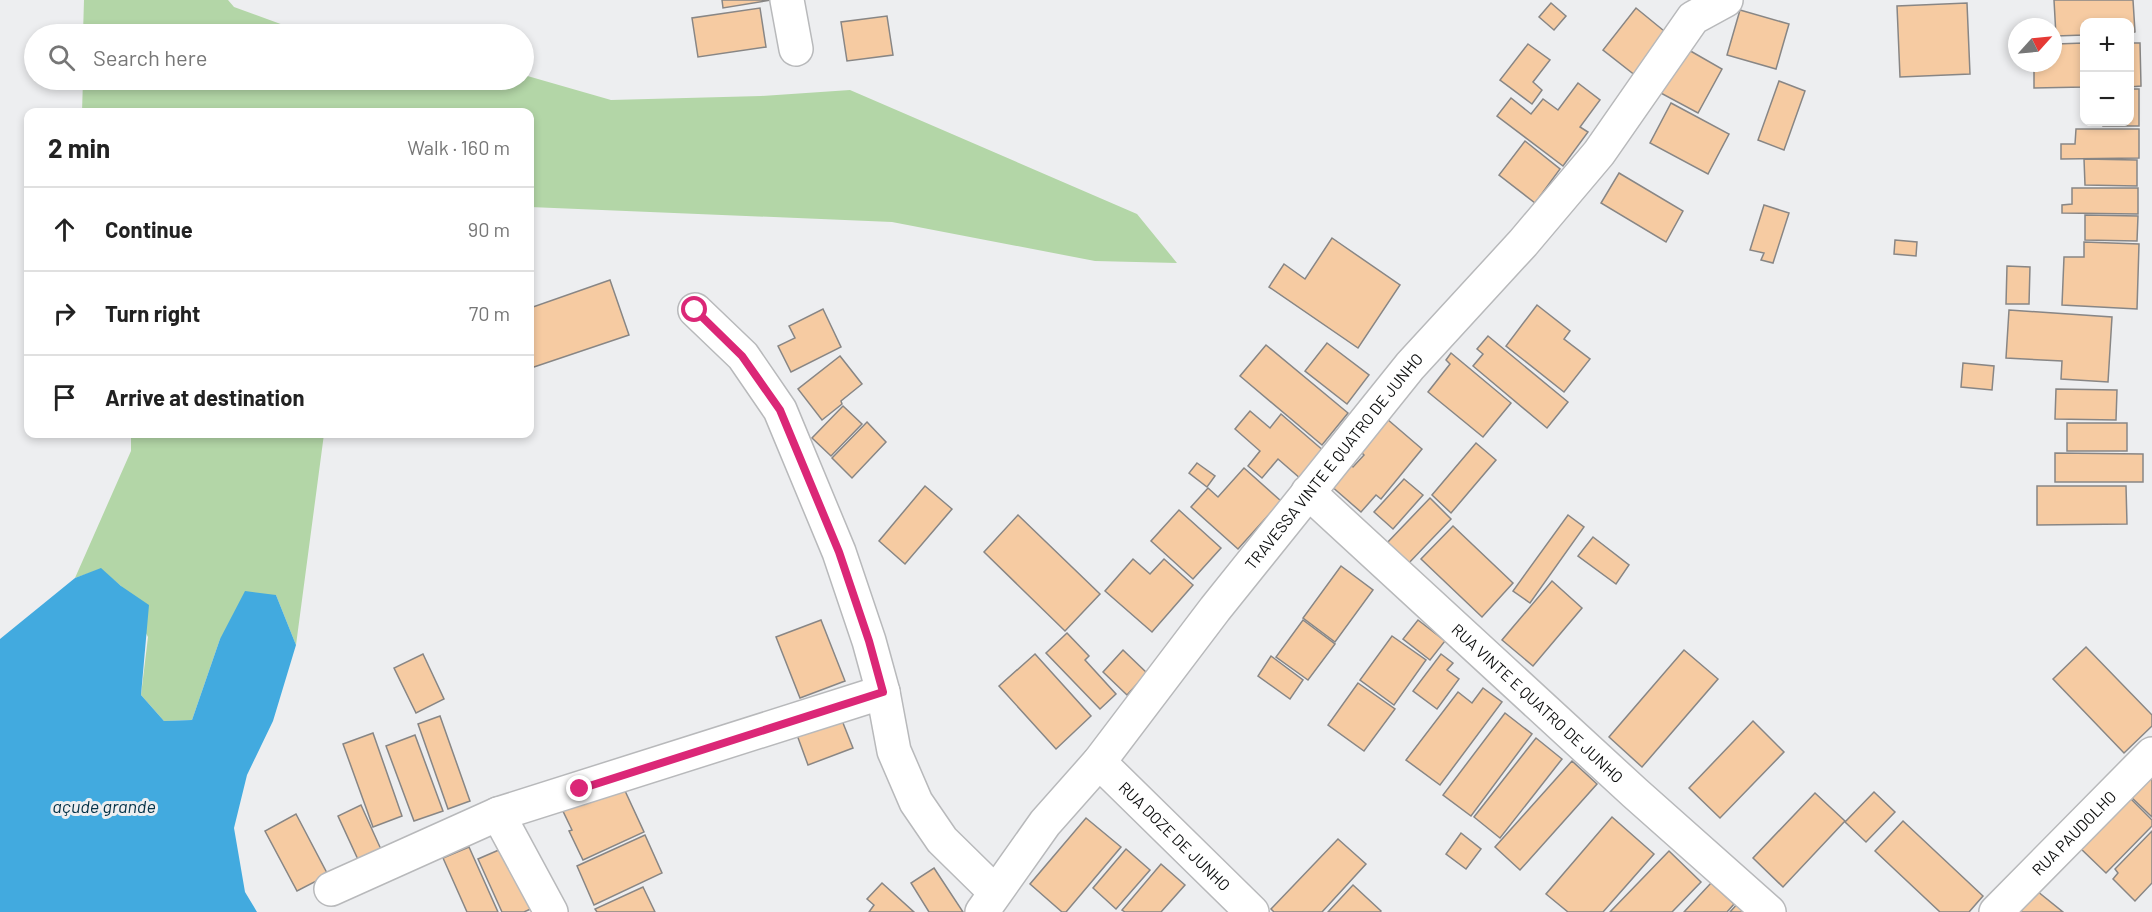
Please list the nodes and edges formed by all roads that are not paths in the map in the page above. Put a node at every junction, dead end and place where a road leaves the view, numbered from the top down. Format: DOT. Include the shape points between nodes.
graph roads {
  1 [pos="787,0"];
  2 [pos="1726,0"];
  3 [pos="1690,9"];
  4 [pos="796,49"];
  5 [pos="695,310"];
  6 [pos="1308,492"];
  7 [pos="883,692"];
  8 [pos="2152,754"];
  9 [pos="1099,762"];
  10 [pos="498,814"];
  11 [pos="331,889"];
  12 [pos="989,902"];
  13 [pos="551,912"];
  14 [pos="1252,912"];
  15 [pos="1769,912"];
  16 [pos="1996,912"];
  1 -- 4 [label="street"];
  2 -- 3 [label="street"];
  3 -- 6 [label="street, TRAVESSA VINTE E QUATRO DE JUNHO" via="1599,153 1410,366"];
  5 -- 7 [label="street" via="742,356 780,410 839,552"];
  6 -- 9 [label="street, TRAVESSA VINTE E QUATRO DE JUNHO"];
  6 -- 15 [label="street, RUA VINTE E QUATRO DE JUNHO"];
  7 -- 10 [label="street"];
  7 -- 12 [label="street" via="894,751 916,802"];
  8 -- 16 [label="street, RUA PAUDOLHO"];
  9 -- 12 [label="street, TRAVESSA VINTE E QUATRO DE JUNHO" via="1046,823"];
  9 -- 14 [label="street, RUA DOZE DE JUNHO"];
  10 -- 11 [label="street"];
  10 -- 13 [label="street"];
}
